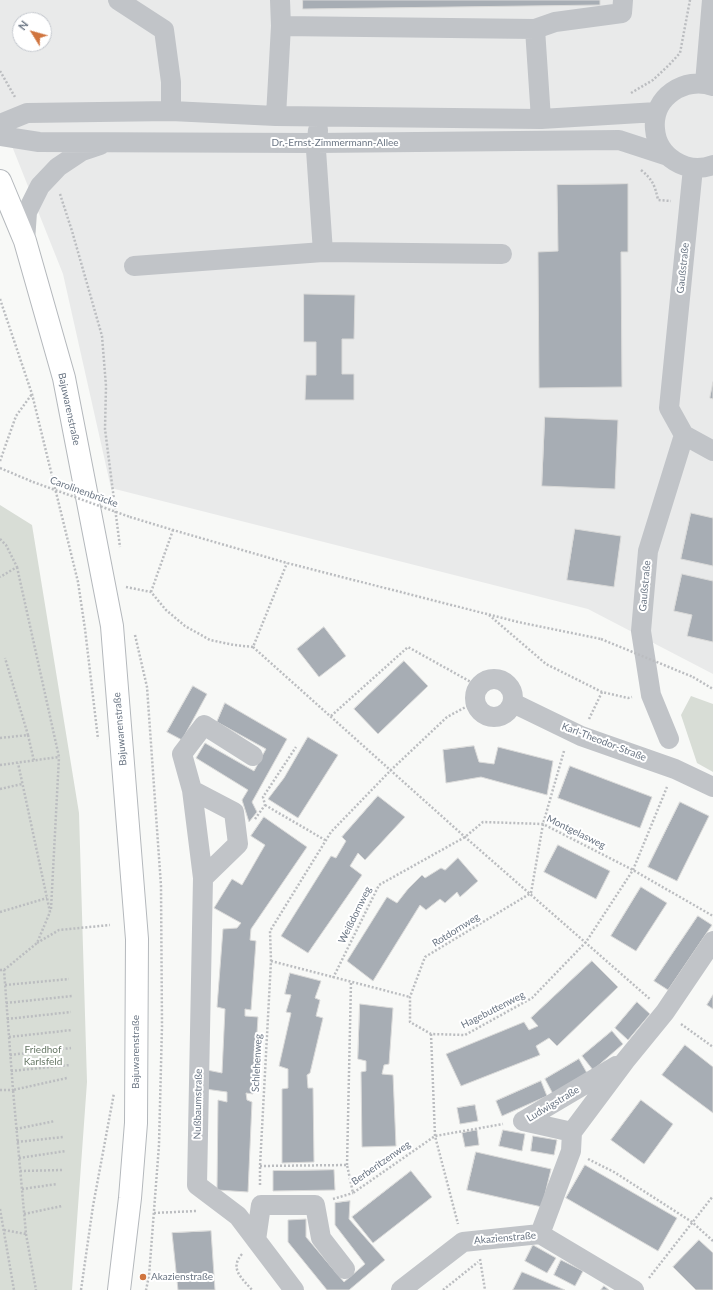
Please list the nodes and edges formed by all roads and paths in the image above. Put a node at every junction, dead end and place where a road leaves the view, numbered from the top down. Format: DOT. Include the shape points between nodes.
graph roads {
  1 [pos="118,0"];
  2 [pos="280,0"];
  3 [pos="623,0"];
  4 [pos="690,0"];
  5 [pos="712,0"];
  6 [pos="281,26"];
  7 [pos="535,29"];
  8 [pos="680,53"];
  9 [pos="709,85"];
  10 [pos="171,111"];
  11 [pos="657,112"];
  12 [pos="276,116"];
  13 [pos="320,116"];
  14 [pos="542,119"];
  15 [pos="0,124"];
  16 [pos="0,136"];
  17 [pos="110,142"];
  18 [pos="316,144"];
  19 [pos="668,156"];
  20 [pos="713,165"];
  21 [pos="693,168"];
  22 [pos="0,181"];
  23 [pos="25,241"];
  24 [pos="323,252"];
  25 [pos="502,254"];
  26 [pos="134,266"];
  27 [pos="0,299"];
  28 [pos="32,394"];
  29 [pos="684,435"];
  30 [pos="713,451"];
  31 [pos="0,461"];
  32 [pos="0,468"];
  33 [pos="173,530"];
  34 [pos="0,539"];
  35 [pos="287,563"];
  36 [pos="17,567"];
  37 [pos="0,577"];
  38 [pos="125,587"];
  39 [pos="151,592"];
  40 [pos="488,615"];
  41 [pos="253,647"];
  42 [pos="5,658"];
  43 [pos="713,689"];
  44 [pos="602,692"];
  45 [pos="476,694"];
  46 [pos="651,695"];
  47 [pos="513,703"];
  48 [pos="331,716"];
  49 [pos="576,733"];
  50 [pos="28,735"];
  51 [pos="0,738"];
  52 [pos="669,739"];
  53 [pos="98,742"];
  54 [pos="296,747"];
  55 [pos="253,756"];
  56 [pos="59,757"];
  57 [pos="34,761"];
  58 [pos="18,763"];
  59 [pos="0,765"];
  60 [pos="675,769"];
  61 [pos="391,770"];
  62 [pos="22,784"];
  63 [pos="713,787"];
  64 [pos="0,789"];
  65 [pos="192,790"];
  66 [pos="266,804"];
  67 [pos="543,824"];
  68 [pos="465,836"];
  69 [pos="326,840"];
  70 [pos="238,844"];
  71 [pos="633,870"];
  72 [pos="203,878"];
  73 [pos="531,893"];
  74 [pos="47,898"];
  75 [pos="0,912"];
  76 [pos="50,912"];
  77 [pos="713,916"];
  78 [pos="110,925"];
  79 [pos="713,941"];
  80 [pos="586,942"];
  81 [pos="37,943"];
  82 [pos="271,961"];
  83 [pos="0,970"];
  84 [pos="4,970"];
  85 [pos="333,978"];
  86 [pos="69,979"];
  87 [pos="351,982"];
  88 [pos="5,985"];
  89 [pos="72,996"];
  90 [pos="410,997"];
  91 [pos="6,1003"];
  92 [pos="71,1012"];
  93 [pos="665,1012"];
  94 [pos="7,1019"];
  95 [pos="72,1030"];
  96 [pos="431,1034"];
  97 [pos="9,1037"];
  98 [pos="713,1047"];
  99 [pos="71,1048"];
  100 [pos="10,1055"];
  101 [pos="625,1061"];
  102 [pos="70,1065"];
  103 [pos="11,1071"];
  104 [pos="67,1078"];
  105 [pos="115,1085"];
  106 [pos="0,1090"];
  107 [pos="13,1090"];
  108 [pos="55,1121"];
  109 [pos="524,1121"];
  110 [pos="16,1129"];
  111 [pos="435,1136"];
  112 [pos="63,1137"];
  113 [pos="17,1142"];
  114 [pos="572,1142"];
  115 [pos="66,1151"];
  116 [pos="19,1158"];
  117 [pos="347,1165"];
  118 [pos="260,1166"];
  119 [pos="63,1170"];
  120 [pos="20,1171"];
  121 [pos="57,1184"];
  122 [pos="22,1189"];
  123 [pos="713,1196"];
  124 [pos="62,1206"];
  125 [pos="0,1209"];
  126 [pos="24,1214"];
  127 [pos="692,1222"];
  128 [pos="4,1230"];
  129 [pos="26,1234"];
  130 [pos="540,1234"];
  131 [pos="256,1240"];
  132 [pos="470,1241"];
  133 [pos="713,1241"];
  134 [pos="480,1260"];
  135 [pos="345,1269"];
  136 [pos="117,1287"];
  137 [pos="640,1287"];
  138 [pos="14,1290"];
  139 [pos="36,1290"];
  140 [pos="80,1290"];
  141 [pos="252,1290"];
  142 [pos="294,1290"];
  143 [pos="401,1290"];
  144 [pos="443,1290"];
  145 [pos="485,1290"];
  1 -- 10 [label="street" via="164,30 171,82"];
  2 -- 6 [label="street"];
  3 -- 7 [label="street" via="622,13 555,22"];
  4 -- 8 [label="path"];
  5 -- 9 [label="street"];
  6 -- 7 [label="street"];
  6 -- 12 [label="street"];
  7 -- 14 [label="street"];
  9 -- 11 [label="street" via="693,83 681,86 670,92"];
  10 -- 12 [label="street"];
  10 -- 15 [label="street" via="26,113"];
  11 -- 14 [label="street"];
  11 -- 19 [label="street" via="655,128 659,143"];
  12 -- 13 [label="street"];
  13 -- 14 [label="street"];
  13 -- 18 [label="street"];
  16 -- 17 [label="street, Dr.-Ernst-Zimmermann-Allee" via="39,142"];
  17 -- 18 [label="street, Dr.-Ernst-Zimmermann-Allee"];
  17 -- 23 [label="street" via="82,151 58,167 40,186 27,212"];
  18 -- 19 [label="street, Dr.-Ernst-Zimmermann-Allee" via="619,140"];
  18 -- 24 [label="street"];
  19 -- 21 [label="street, Dr.-Ernst-Zimmermann-Allee" via="680,164"];
  20 -- 21 [label="street"];
  21 -- 29 [label="street, Gaußstraße" via="669,408"];
  22 -- 23 [label="main road, Bajuwarenstraße"];
  23 -- 136 [label="main road, Bajuwarenstraße" via="64,378 112,626 137,939 136,1123 130,1198"];
  24 -- 25 [label="street"];
  24 -- 26 [label="street"];
  27 -- 28 [label="path"];
  28 -- 31 [label="path" via="16,416"];
  28 -- 53 [label="path" via="78,582"];
  29 -- 30 [label="street"];
  29 -- 46 [label="street, Gaußstraße" via="648,551 641,631"];
  32 -- 33 [label="path, Carolinenbrücke, bridge" via="130,517"];
  33 -- 35 [label="path, Carolinenbrücke"];
  33 -- 39 [label="path"];
  34 -- 36 [label="path" via="6,545"];
  35 -- 40 [label="path, Carolinenbrücke"];
  35 -- 41 [label="path"];
  36 -- 37 [label="path"];
  36 -- 56 [label="path"];
  38 -- 39 [label="path"];
  39 -- 41 [label="path" via="166,610 185,626 210,640"];
  40 -- 43 [label="path, Carolinenbrücke, bridge" via="601,639"];
  40 -- 44 [label="path" via="546,664"];
  41 -- 48 [label="path"];
  42 -- 50 [label="path"];
  44 -- 46 [label="path" via="628,698"];
  44 -- 49 [label="path"];
  45 -- 47 [label="street" via="482,714 494,718 506,714"];
  45 -- 47 [label="street" via="487,680 497,679 507,683 513,692"];
  45 -- 48 [label="path" via="408,648"];
  45 -- 61 [label="path, Schlehenweg"];
  46 -- 52 [label="street, Gaußstraße"];
  47 -- 49 [label="street, Karl-Theodor-Straße"];
  48 -- 61 [label="path"];
  49 -- 60 [label="street, Karl-Theodor-Straße"];
  49 -- 67 [label="path"];
  50 -- 51 [label="path"];
  50 -- 57 [label="path"];
  54 -- 66 [label="path" via="263,798"];
  55 -- 65 [label="street, Nußbaumstraße" via="204,725 182,754"];
  56 -- 57 [label="path"];
  56 -- 76 [label="path"];
  57 -- 58 [label="path"];
  58 -- 59 [label="path"];
  58 -- 62 [label="path"];
  60 -- 63 [label="street, Karl-Theodor-Straße"];
  60 -- 71 [label="path"];
  61 -- 68 [label="path"];
  61 -- 69 [label="path, Schlehenweg"];
  62 -- 64 [label="path"];
  62 -- 74 [label="path"];
  65 -- 70 [label="street" via="234,812"];
  65 -- 72 [label="street, Nußbaumstraße"];
  66 -- 69 [label="path"];
  66 -- 70 [label="path"];
  67 -- 68 [label="path, Montgelasweg" via="483,822"];
  67 -- 71 [label="path, Montgelasweg"];
  67 -- 73 [label="path"];
  68 -- 73 [label="path"];
  68 -- 85 [label="path, Weißdornweg" via="379,885"];
  69 -- 82 [label="path, Schlehenweg" via="270,931"];
  70 -- 72 [label="street"];
  71 -- 77 [label="path, Montgelasweg"];
  71 -- 80 [label="path"];
  72 -- 131 [label="street, Nußbaumstraße" via="197,1185 238,1216"];
  73 -- 80 [label="path"];
  73 -- 90 [label="path, Rotdornweg" via="425,958"];
  74 -- 75 [label="path"];
  74 -- 76 [label="path"];
  76 -- 81 [label="path"];
  78 -- 81 [label="path" via="59,930"];
  79 -- 93 [label="street, Ludwigstraße"];
  80 -- 93 [label="path"];
  80 -- 96 [label="path, Hagebuttenweg" via="532,998 465,1035"];
  81 -- 84 [label="path"];
  82 -- 85 [label="path"];
  82 -- 118 [label="path, Schlehenweg"];
  83 -- 84 [label="path"];
  84 -- 88 [label="path"];
  85 -- 87 [label="path"];
  86 -- 88 [label="path"];
  87 -- 90 [label="path"];
  87 -- 117 [label="path"];
  88 -- 91 [label="path"];
  89 -- 91 [label="path"];
  90 -- 96 [label="path, Hagebuttenweg" via="410,1022"];
  91 -- 94 [label="path"];
  92 -- 94 [label="path"];
  93 -- 98 [label="path"];
  93 -- 101 [label="street, Ludwigstraße"];
  94 -- 97 [label="path"];
  95 -- 97 [label="path"];
  96 -- 111 [label="path"];
  97 -- 100 [label="path"];
  99 -- 100 [label="path"];
  100 -- 103 [label="path"];
  101 -- 109 [label="street, Ludwigstraße"];
  101 -- 114 [label="street, Ludwigstraße"];
  102 -- 103 [label="path"];
  103 -- 107 [label="path"];
  104 -- 107 [label="path"];
  105 -- 140 [label="path"];
  106 -- 107 [label="path"];
  107 -- 110 [label="path"];
  108 -- 110 [label="path"];
  109 -- 111 [label="path"];
  109 -- 114 [label="street, Ludwigstraße"];
  110 -- 113 [label="path"];
  111 -- 117 [label="path, Berberitzenweg" via="352,1193"];
  111 -- 132 [label="path"];
  112 -- 113 [label="path"];
  113 -- 116 [label="path"];
  114 -- 127 [label="path"];
  114 -- 130 [label="street, Ludwigstraße"];
  115 -- 116 [label="path"];
  116 -- 120 [label="path"];
  117 -- 118 [label="path, Berberitzenweg"];
  119 -- 120 [label="path"];
  120 -- 122 [label="path"];
  121 -- 122 [label="path"];
  122 -- 126 [label="path"];
  123 -- 127 [label="path"];
  124 -- 126 [label="path"];
  125 -- 128 [label="path"];
  126 -- 129 [label="path"];
  127 -- 133 [label="path"];
  127 -- 137 [label="path"];
  128 -- 129 [label="path"];
  128 -- 138 [label="path"];
  129 -- 139 [label="path"];
  130 -- 132 [label="street, Akazienstraße"];
  130 -- 137 [label="street, Akazienstraße"];
  131 -- 135 [label="street" via="261,1205 315,1205 320,1238"];
  131 -- 141 [label="path" via="237,1260 236,1266 238,1273"];
  131 -- 142 [label="street, Nußbaumstraße"];
  132 -- 134 [label="path"];
  132 -- 143 [label="street, Akazienstraße"];
  134 -- 144 [label="path"];
  134 -- 145 [label="path"];
}
